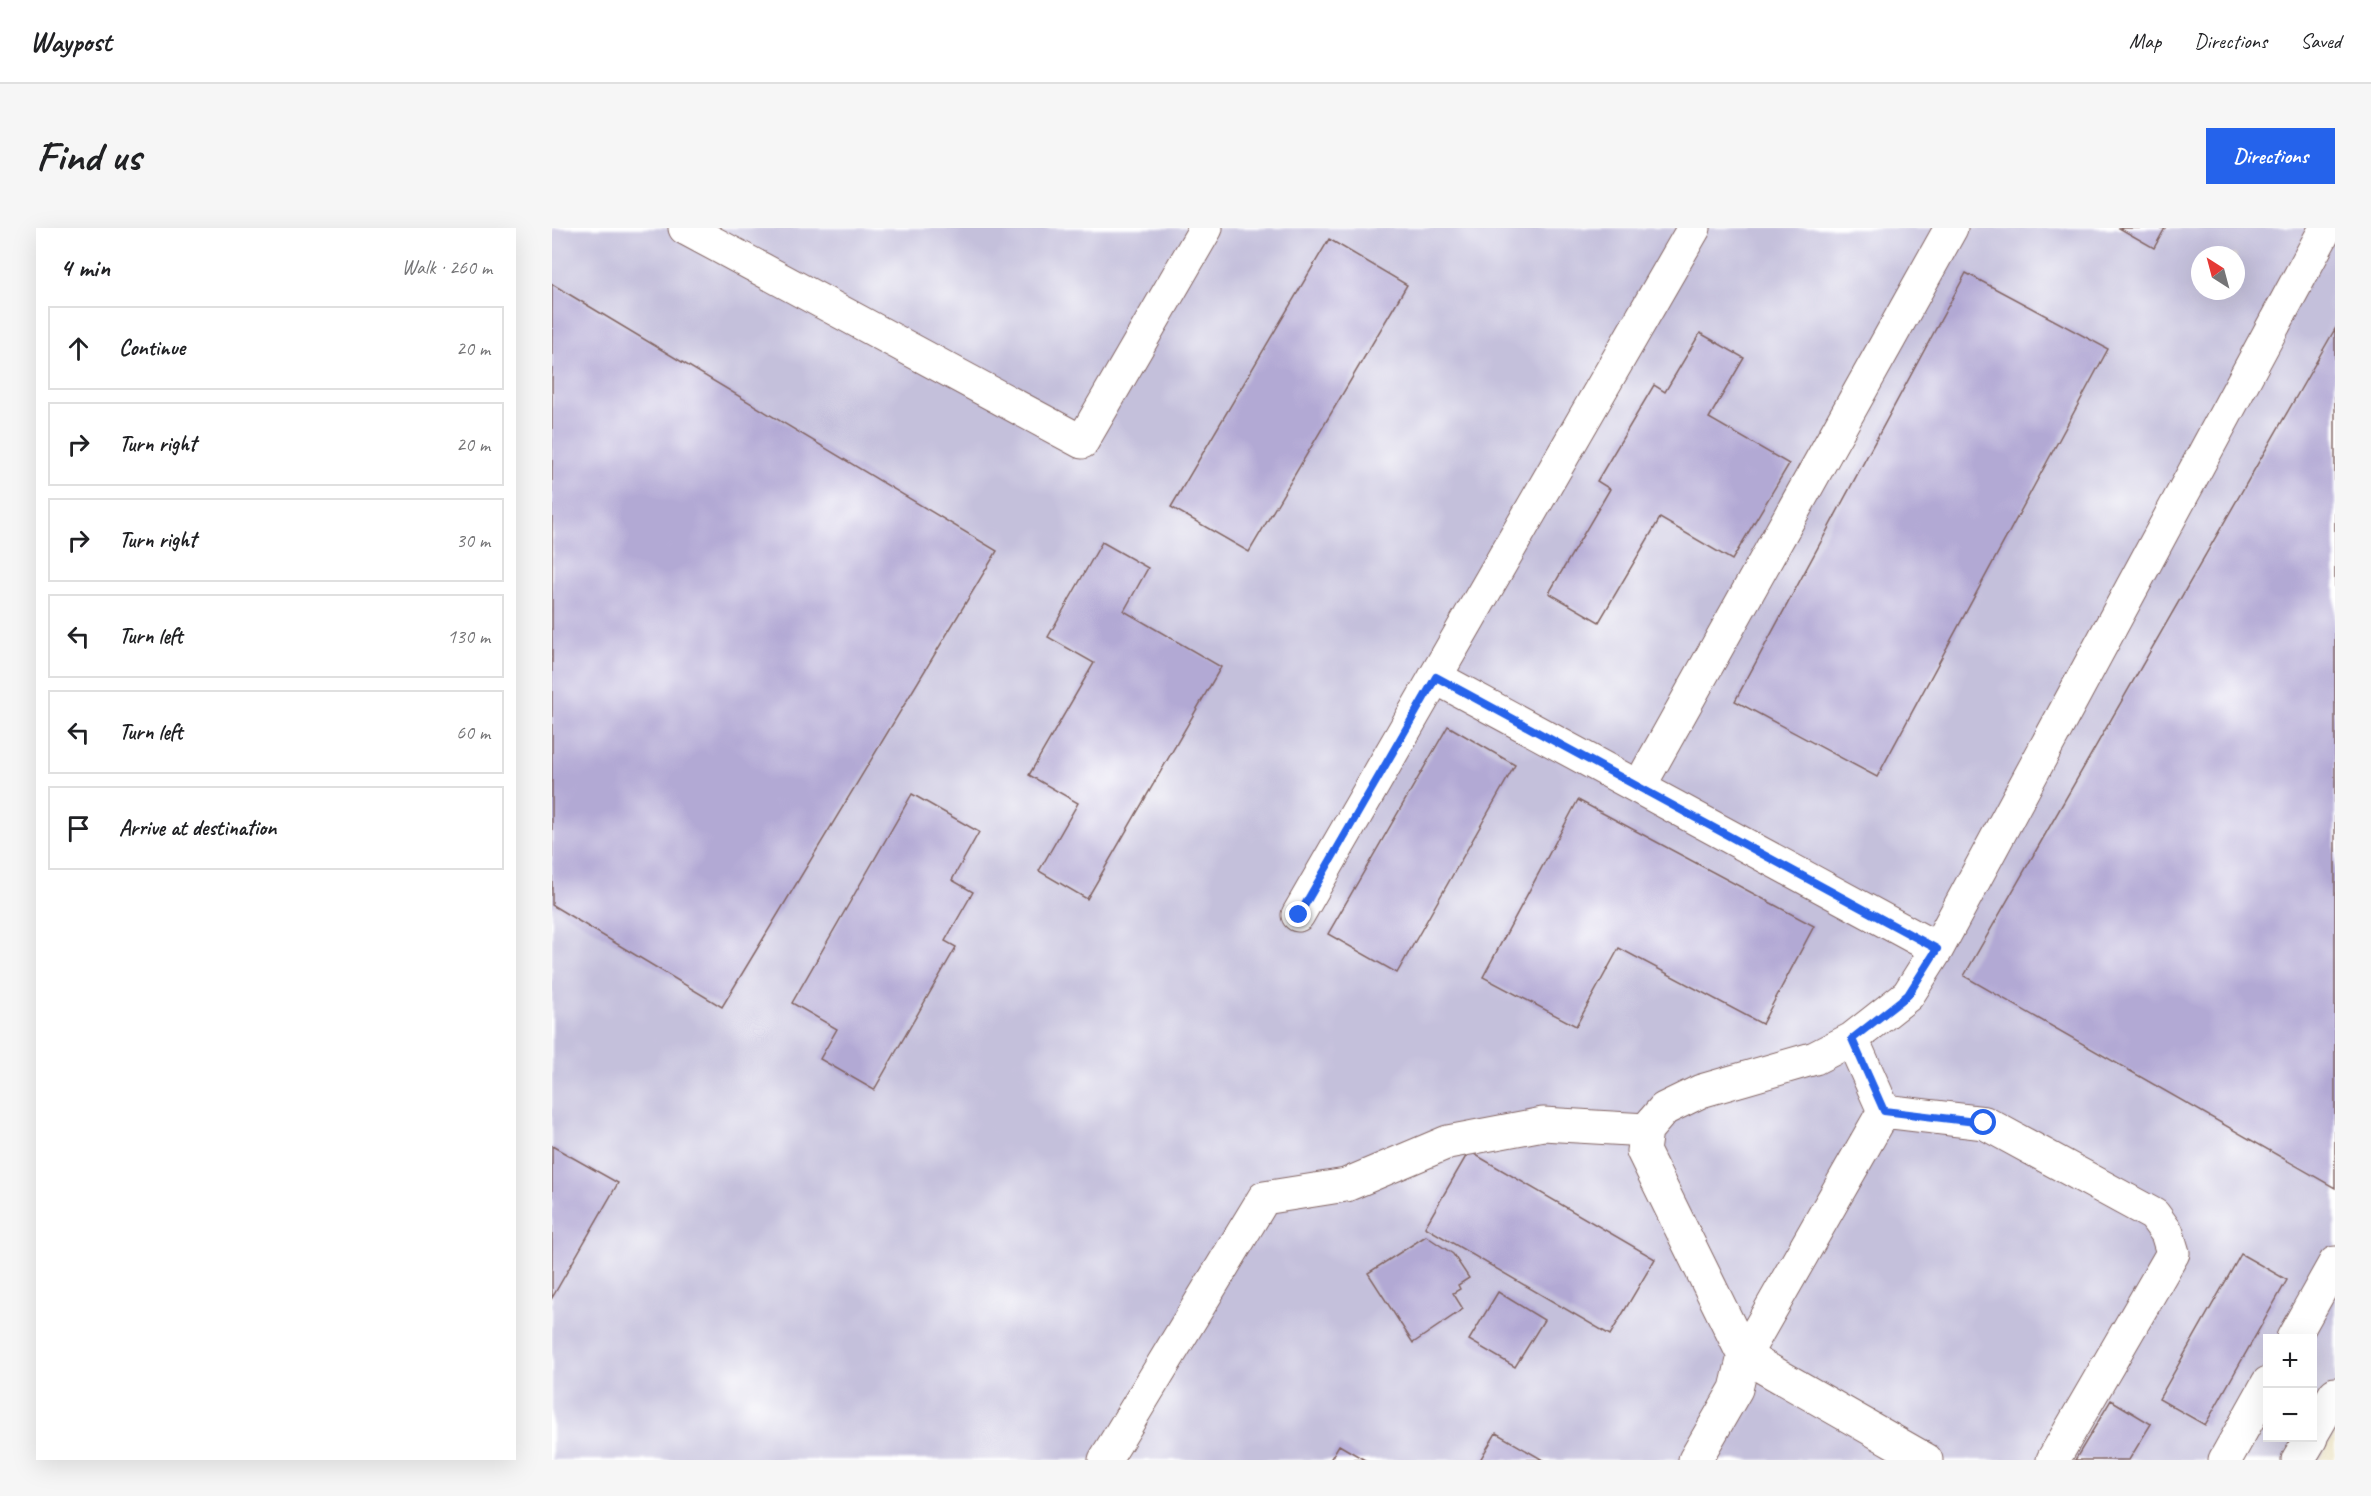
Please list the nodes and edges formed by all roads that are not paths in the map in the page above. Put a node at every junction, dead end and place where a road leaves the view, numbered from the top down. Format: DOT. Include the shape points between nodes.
graph roads {
  1 [pos="685,228"];
  2 [pos="1206,228"];
  3 [pos="1694,228"];
  4 [pos="1951,228"];
  5 [pos="2326,228"];
  6 [pos="1436,677"];
  7 [pos="1639,787"];
  8 [pos="1299,915"];
  9 [pos="1937,949"];
  10 [pos="1852,1039"];
  11 [pos="1884,1111"];
  12 [pos="1646,1130"];
  13 [pos="2335,1263"];
  14 [pos="2295,1334"];
  15 [pos="1744,1356"];
  16 [pos="2265,1388"];
  17 [pos="2335,1394"];
  18 [pos="2317,1427"];
  19 [pos="2308,1442"];
  20 [pos="1105,1460"];
  21 [pos="1695,1460"];
  22 [pos="1926,1460"];
  23 [pos="2054,1460"];
  24 [pos="2225,1460"];
  25 [pos="2298,1460"];
  1 -- 2 [label="lane" via="1082,442"];
  3 -- 6 [label="lane"];
  4 -- 7 [label="lane"];
  5 -- 9 [label="lane"];
  6 -- 7 [label="lane"];
  6 -- 8 [label="lane"];
  7 -- 9 [label="lane"];
  9 -- 10 [label="lane" via="1908,995"];
  10 -- 11 [label="lane"];
  10 -- 12 [label="lane" via="1815,1058 1701,1091 1664,1109"];
  11 -- 15 [label="lane"];
  11 -- 23 [label="lane" via="1984,1123 2154,1215 2167,1233 2173,1253"];
  12 -- 15 [label="lane" via="1643,1151"];
  12 -- 20 [label="lane" via="1543,1124 1448,1142 1346,1185 1264,1198"];
  13 -- 14 [label="lane"];
  15 -- 21 [label="lane" via="1737,1389"];
  15 -- 22 [label="lane"];
  16 -- 24 [label="lane"];
  17 -- 18 [label="lane"];
  19 -- 25 [label="lane"];
}
